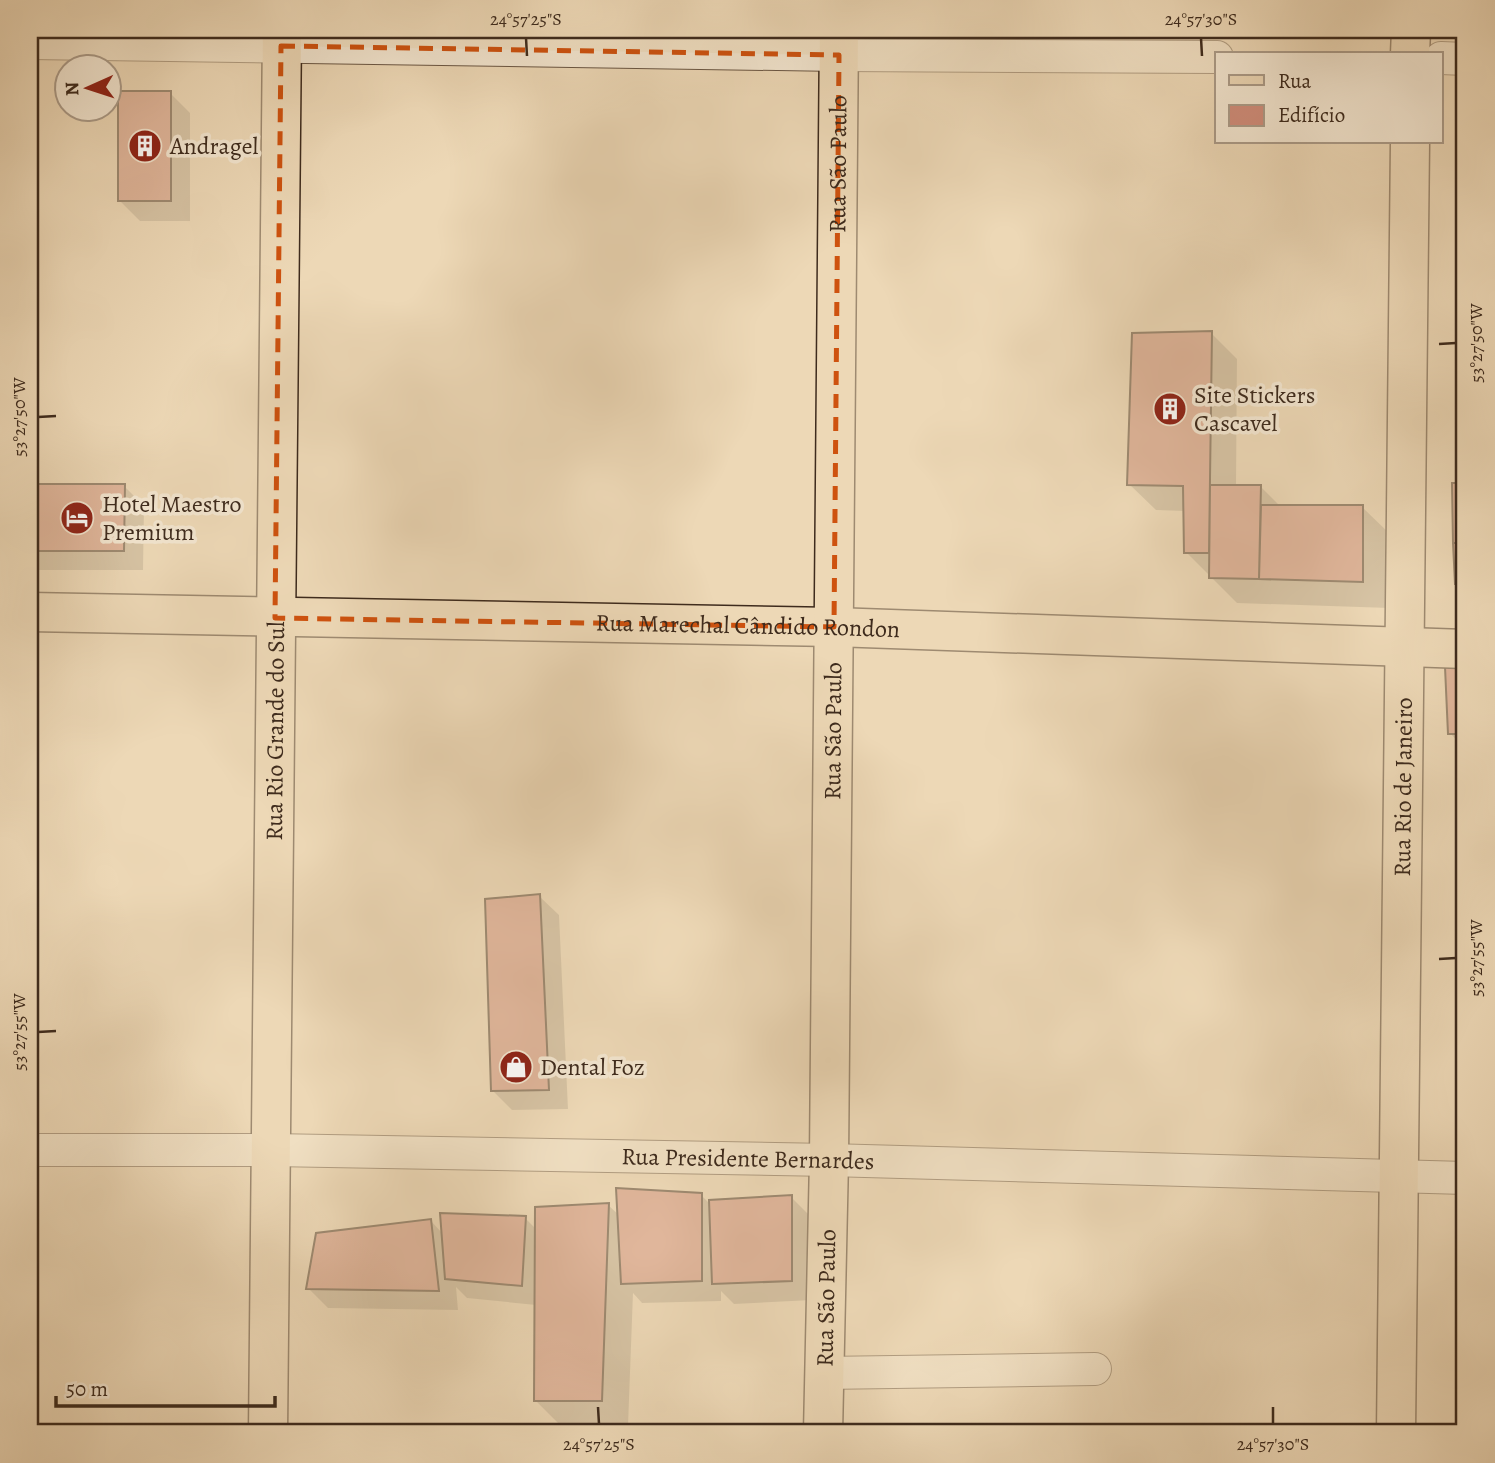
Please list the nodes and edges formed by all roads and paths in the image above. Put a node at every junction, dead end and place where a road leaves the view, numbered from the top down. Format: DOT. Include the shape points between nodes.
graph roads {
  1 [pos="1411,30"];
  2 [pos="281,38"];
  3 [pos="30,43"];
  4 [pos="839,43"];
  5 [pos="1410,52"];
  6 [pos="1215,57"];
  7 [pos="1442,58"];
  8 [pos="1465,59"];
  9 [pos="1409,144"];
  10 [pos="30,612"];
  11 [pos="275,618"];
  12 [pos="834,627"];
  13 [pos="1465,649"];
  14 [pos="1404,650"];
  15 [pos="30,1150"];
  16 [pos="272,1150"];
  17 [pos="829,1160"];
  18 [pos="1398,1177"];
  19 [pos="1465,1178"];
  20 [pos="1095,1369"];
  21 [pos="823,1373"];
  22 [pos="268,1433"];
  23 [pos="823,1433"];
  24 [pos="1396,1433"];
  1 -- 5 [label="main road"];
  2 -- 3 [label="street"];
  2 -- 4 [label="street"];
  2 -- 11 [label="main road, Rua Rio Grande do Sul"];
  4 -- 6 [label="street"];
  4 -- 12 [label="main road, Rua São Paulo"];
  7 -- 8 [label="street"];
  9 -- 14 [label="main road, Rua Rio de Janeiro"];
  10 -- 11 [label="main road, Rua Marechal Cândido Rondon"];
  11 -- 12 [label="main road, Rua Marechal Cândido Rondon"];
  11 -- 16 [label="main road, Rua Rio Grande do Sul"];
  12 -- 14 [label="main road, Rua Marechal Cândido Rondon"];
  12 -- 17 [label="main road, Rua São Paulo"];
  13 -- 14 [label="main road, Rua Marechal Cândido Rondon"];
  14 -- 18 [label="main road, Rua Rio de Janeiro"];
  15 -- 16 [label="street, Rua Presidente Bernardes"];
  16 -- 17 [label="street, Rua Presidente Bernardes"];
  16 -- 22 [label="main road, Rua Rio Grande do Sul"];
  17 -- 18 [label="street, Rua Presidente Bernardes"];
  17 -- 21 [label="main road, Rua São Paulo"];
  18 -- 19 [label="street, Rua Presidente Bernardes"];
  18 -- 24 [label="main road, Rua Rio de Janeiro"];
  20 -- 21 [label="street"];
  21 -- 23 [label="main road, Rua São Paulo"];
}
